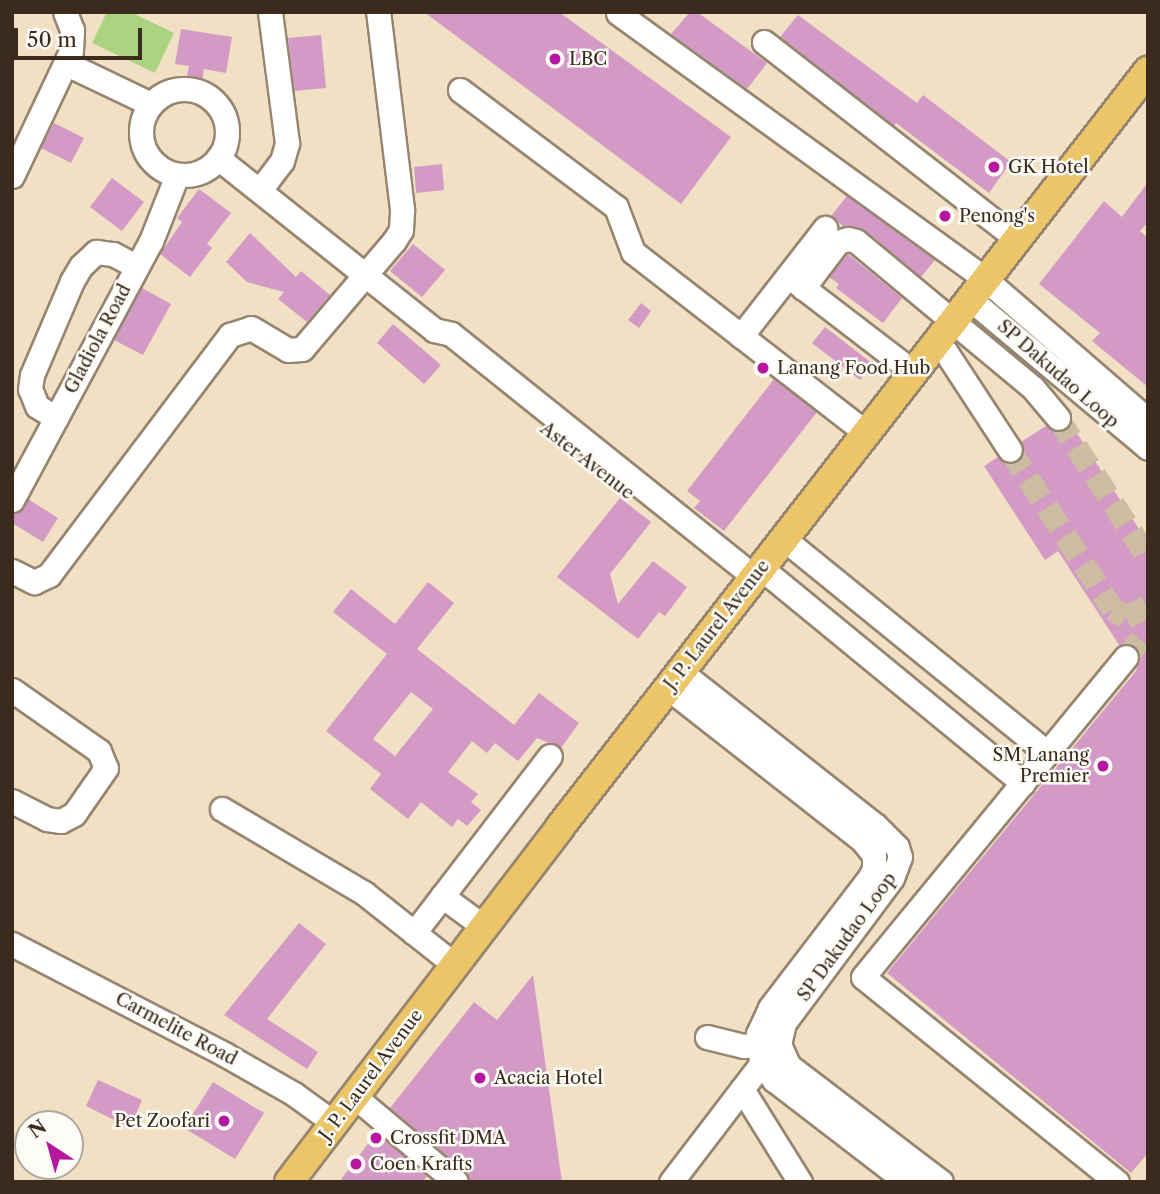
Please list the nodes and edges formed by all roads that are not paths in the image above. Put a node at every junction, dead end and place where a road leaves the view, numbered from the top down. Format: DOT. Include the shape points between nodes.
graph roads {
  1 [pos="65,12"];
  2 [pos="270,12"];
  3 [pos="378,12"];
  4 [pos="618,13"];
  5 [pos="764,42"];
  6 [pos="67,64"];
  7 [pos="1144,85"];
  8 [pos="460,90"];
  9 [pos="151,104"];
  10 [pos="219,158"];
  11 [pos="177,175"];
  12 [pos="12,176"];
  13 [pos="260,190"];
  14 [pos="825,228"];
  15 [pos="1017,239"];
  16 [pos="137,267"];
  17 [pos="367,274"];
  18 [pos="796,282"];
  19 [pos="978,289"];
  20 [pos="945,331"];
  21 [pos="741,336"];
  22 [pos="913,372"];
  23 [pos="57,418"];
  24 [pos="1058,418"];
  25 [pos="1148,420"];
  26 [pos="866,433"];
  27 [pos="1148,448"];
  28 [pos="1010,450"];
  29 [pos="12,500"];
  30 [pos="784,539"];
  31 [pos="12,570"];
  32 [pos="754,577"];
  33 [pos="1126,657"];
  34 [pos="674,680"];
  35 [pos="12,690"];
  36 [pos="1047,753"];
  37 [pos="550,756"];
  38 [pos="1023,783"];
  39 [pos="12,802"];
  40 [pos="222,809"];
  41 [pos="442,896"];
  42 [pos="484,927"];
  43 [pos="414,933"];
  44 [pos="12,944"];
  45 [pos="455,965"];
  46 [pos="707,1037"];
  47 [pos="766,1051"];
  48 [pos="741,1090"];
  49 [pos="354,1097"];
  50 [pos="334,1123"];
  51 [pos="880,1148"];
  52 [pos="1111,1170"];
  53 [pos="289,1182"];
  54 [pos="456,1182"];
  55 [pos="671,1182"];
  56 [pos="800,1182"];
  57 [pos="907,1182"];
  58 [pos="941,1182"];
  1 -- 6 [label="street" via="72,39"];
  2 -- 13 [label="street" via="287,143 282,161"];
  3 -- 17 [label="street" via="403,221 394,241"];
  4 -- 19 [label="street"];
  5 -- 15 [label="street"];
  6 -- 9 [label="street"];
  6 -- 12 [label="street"];
  7 -- 15 [label="main road, J. P. Laurel Avenue"];
  8 -- 21 [label="street" via="616,207 633,252"];
  9 -- 10 [label="street" via="174,90 192,89 208,97 221,110 227,126"];
  9 -- 11 [label="street" via="142,118 142,143 155,164"];
  10 -- 11 [label="street" via="200,172"];
  10 -- 13 [label="street, Aster Avenue"];
  11 -- 16 [label="street, Gladiola Road"];
  13 -- 17 [label="street, Aster Avenue"];
  14 -- 18 [label="street"];
  15 -- 19 [label="main road, J. P. Laurel Avenue"];
  16 -- 23 [label="street, Gladiola Road"];
  16 -- 23 [label="street" via="113,254 96,252 72,281 30,388 37,406"];
  17 -- 31 [label="street" via="302,349 288,350 251,328 230,335 49,575 34,582"];
  17 -- 32 [label="street, Aster Avenue" via="434,330 451,334 469,358 623,481"];
  18 -- 20 [label="street" via="838,242 856,241"];
  18 -- 21 [label="street"];
  18 -- 22 [label="street"];
  19 -- 20 [label="main road, J. P. Laurel Avenue"];
  19 -- 25 [label="street, SP Dakudao Loop"];
  19 -- 27 [label="street, SP Dakudao Loop"];
  20 -- 22 [label="main road, J. P. Laurel Avenue"];
  20 -- 24 [label="street" via="1032,388"];
  20 -- 28 [label="street"];
  21 -- 26 [label="street"];
  22 -- 26 [label="main road, J. P. Laurel Avenue"];
  23 -- 29 [label="street, Gladiola Road"];
  26 -- 30 [label="main road, J. P. Laurel Avenue"];
  30 -- 32 [label="main road, J. P. Laurel Avenue"];
  30 -- 36 [label="street"];
  32 -- 34 [label="main road, J. P. Laurel Avenue"];
  32 -- 38 [label="street, Aster Avenue"];
  33 -- 36 [label="street"];
  34 -- 42 [label="main road, J. P. Laurel Avenue"];
  34 -- 47 [label="street, SP Dakudao Loop" via="793,773 892,840 900,857 892,878"];
  35 -- 39 [label="street" via="99,751 105,761 103,775 74,814 61,821"];
  36 -- 38 [label="street"];
  37 -- 41 [label="street"];
  38 -- 52 [label="street" via="863,976"];
  40 -- 43 [label="street" via="364,893"];
  41 -- 42 [label="street"];
  41 -- 43 [label="street"];
  42 -- 45 [label="main road, J. P. Laurel Avenue"];
  43 -- 45 [label="street"];
  44 -- 50 [label="street, Carmelite Road" via="224,1054"];
  45 -- 49 [label="main road, J. P. Laurel Avenue"];
  46 -- 47 [label="street"];
  47 -- 48 [label="street, SP Dakudao Loop"];
  47 -- 51 [label="street"];
  48 -- 55 [label="street, SP Dakudao Loop"];
  48 -- 56 [label="street"];
  49 -- 50 [label="main road, J. P. Laurel Avenue"];
  49 -- 54 [label="street"];
  50 -- 53 [label="main road, J. P. Laurel Avenue"];
  51 -- 57 [label="street"];
  51 -- 58 [label="street"];
}
